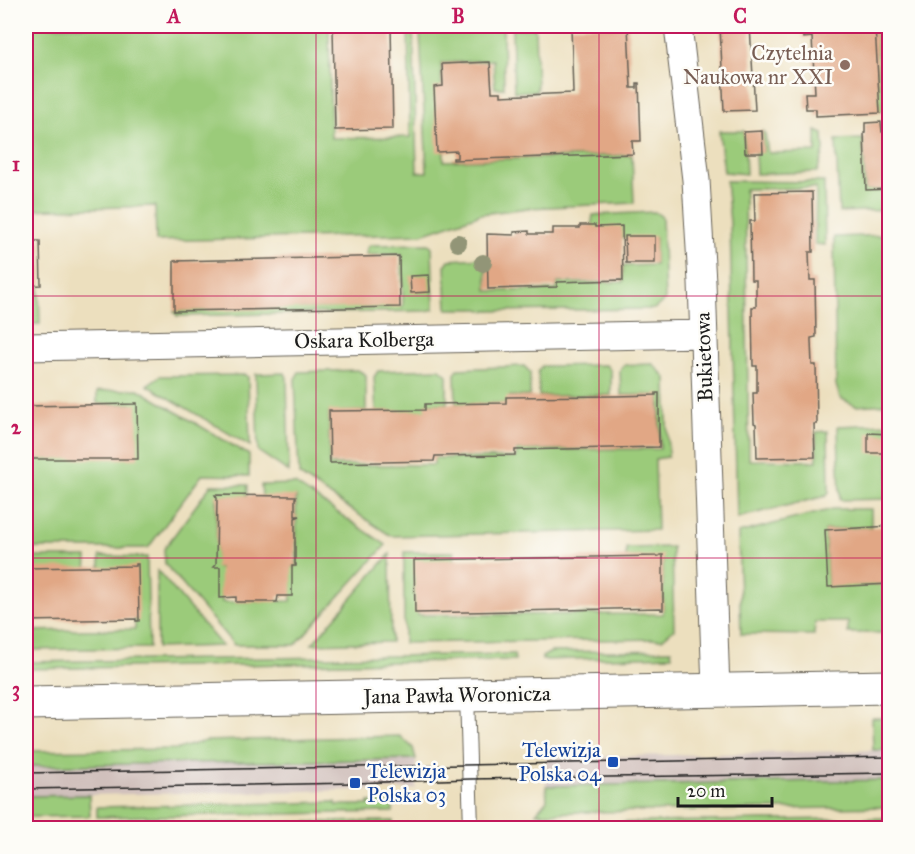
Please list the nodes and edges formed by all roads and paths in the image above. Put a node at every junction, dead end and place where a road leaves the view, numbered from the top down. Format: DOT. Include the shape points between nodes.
graph roads {
  1 [pos="678,26"];
  2 [pos="703,334"];
  3 [pos="26,347"];
  4 [pos="890,687"];
  5 [pos="716,690"];
  6 [pos="467,694"];
  7 [pos="26,703"];
  8 [pos="471,828"];
  1 -- 2 [label="street, Bukietowa" via="696,180"];
  2 -- 3 [label="street, Oskara Kolberga"];
  2 -- 5 [label="street, Bukietowa"];
  4 -- 5 [label="street, Jana Pawła Woronicza"];
  5 -- 6 [label="street, Jana Pawła Woronicza"];
  6 -- 7 [label="street, Jana Pawła Woronicza"];
  6 -- 8 [label="lane"];
}
